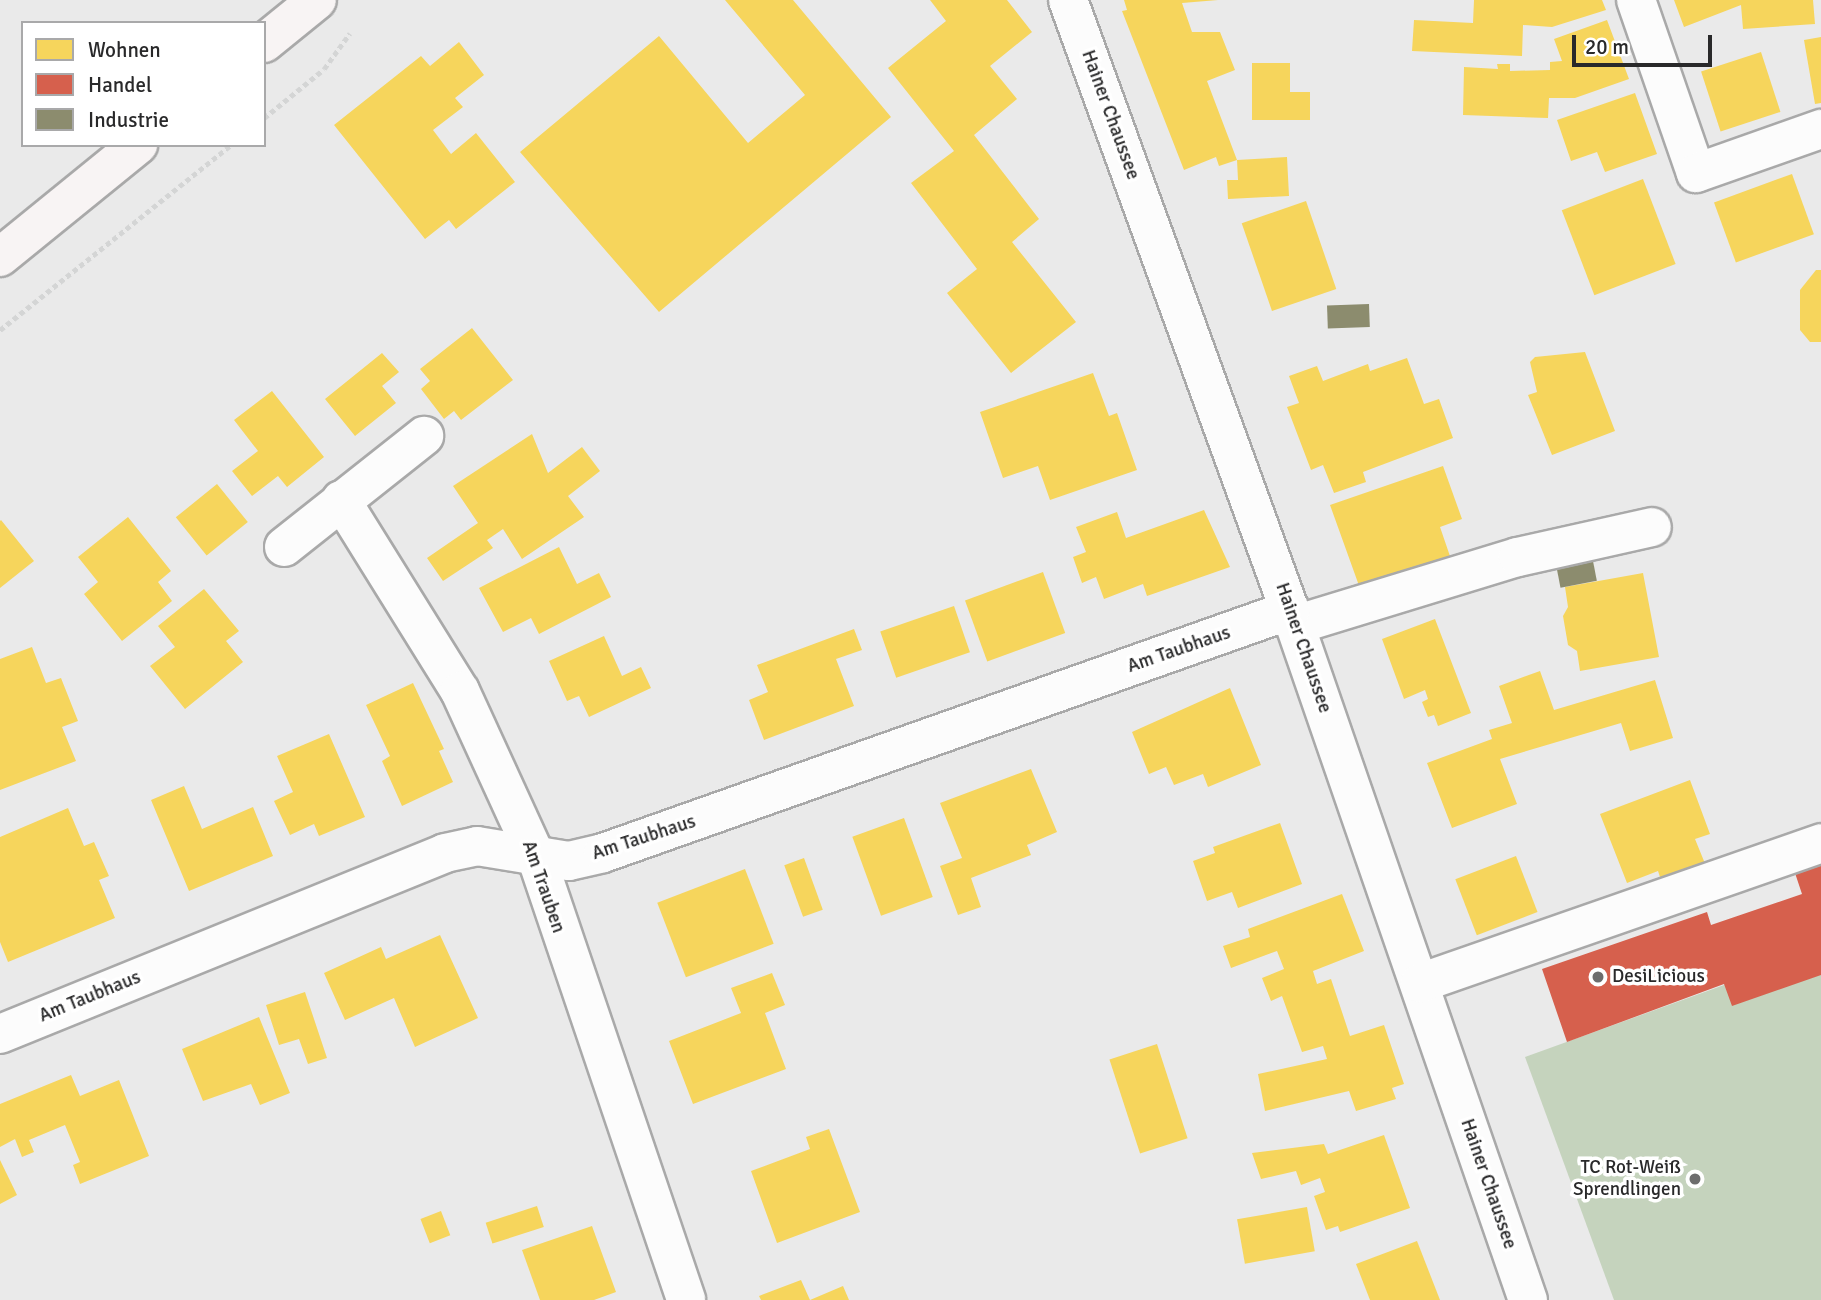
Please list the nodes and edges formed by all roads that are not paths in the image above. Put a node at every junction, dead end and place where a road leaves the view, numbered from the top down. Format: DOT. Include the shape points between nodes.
graph roads {
  1 [pos="1068,0"];
  2 [pos="1636,0"];
  3 [pos="332,10"];
  4 [pos="266,42"];
  5 [pos="1821,129"];
  6 [pos="136,147"];
  7 [pos="0,257"];
  8 [pos="424,436"];
  9 [pos="341,500"];
  10 [pos="1652,527"];
  11 [pos="284,547"];
  12 [pos="1292,617"];
  13 [pos="1821,844"];
  14 [pos="537,859"];
  15 [pos="1420,983"];
  16 [pos="0,1034"];
  17 [pos="687,1300"];
  18 [pos="1528,1300"];
  1 -- 12 [label="street, Hainer Chaussee"];
  2 -- 5 [label="street" via="1696,173"];
  3 -- 4 [label="main road"];
  6 -- 7 [label="main road"];
  8 -- 9 [label="street"];
  9 -- 11 [label="street"];
  9 -- 14 [label="street, Am Trauben" via="460,691"];
  10 -- 12 [label="street, Am Taubhaus"];
  12 -- 14 [label="street, Am Taubhaus" via="603,853 569,861"];
  12 -- 15 [label="street, Hainer Chaussee"];
  13 -- 15 [label="street"];
  14 -- 16 [label="street, Am Taubhaus" via="477,846 445,853"];
  14 -- 17 [label="street, Am Trauben"];
  15 -- 18 [label="street, Hainer Chaussee"];
}
